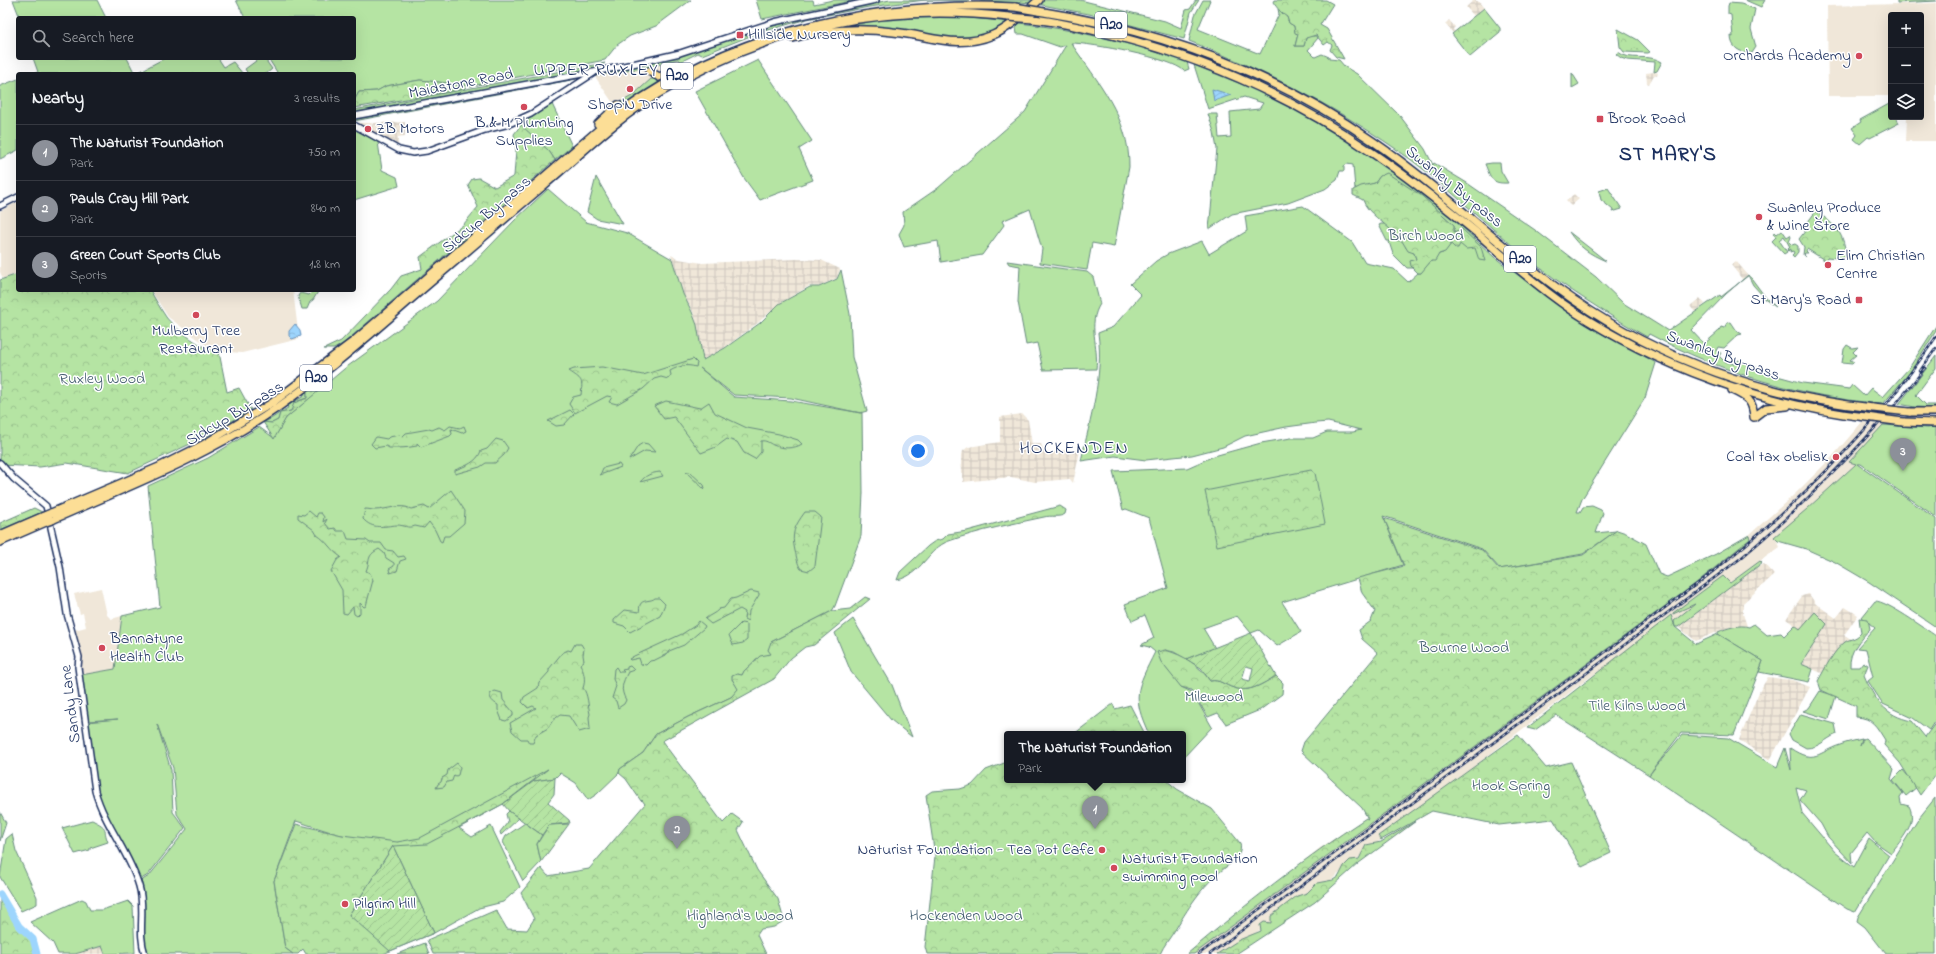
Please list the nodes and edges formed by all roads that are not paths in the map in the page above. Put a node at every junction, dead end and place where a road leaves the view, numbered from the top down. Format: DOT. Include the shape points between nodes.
graph roads {
  1 [pos="876,0"];
  2 [pos="1039,0"];
  3 [pos="821,22"];
  4 [pos="732,49"];
  5 [pos="744,50"];
  6 [pos="649,71"];
  7 [pos="596,72"];
  8 [pos="618,105"];
  9 [pos="356,116"];
  10 [pos="356,127"];
  11 [pos="563,160"];
  12 [pos="555,171"];
  13 [pos="16,198"];
  14 [pos="0,206"];
  15 [pos="1690,370"];
  16 [pos="1936,412"];
  17 [pos="1863,416"];
  18 [pos="1936,423"];
  19 [pos="0,463"];
  20 [pos="48,518"];
  21 [pos="0,535"];
  22 [pos="0,542"];
  23 [pos="145,954"];
  1 -- 7 [label="street, Maidstone Road" via="774,22 670,55"];
  2 -- 5 [label="highway, A20" via="1011,24 994,35 976,41 953,42 895,32 857,30 797,37"];
  3 -- 4 [label="highway, A20" via="779,31"];
  3 -- 5 [label="highway, A20"];
  3 -- 15 [label="highway, Swanley By-pass / A20, bridge" via="919,12 952,12 1033,19 1090,29 1199,60 1311,113 1370,150 1572,310 1657,357"];
  3 -- 16 [label="highway, Swanley By-pass / A20, bridge" via="861,12 925,4 980,4 1089,19 1195,50 1251,72 1309,101 1374,142 1574,300 1621,329 1725,375 1784,393 1873,408"];
  4 -- 6 [label="highway" via="707,57 664,77 655,76"];
  4 -- 11 [label="highway, A20" via="697,65 644,96 623,110"];
  5 -- 12 [label="highway, A20" via="659,93"];
  7 -- 9 [label="street, Maidstone Road"];
  7 -- 10 [label="street" via="509,124 426,151 413,153 398,150"];
  8 -- 11 [label="highway"];
  11 -- 12 [label="highway, A20"];
  12 -- 20 [label="highway, Sidcup By-pass / A20" via="354,341 272,403 204,445"];
  13 -- 14 [label="street"];
  15 -- 17 [label="highway, Swanley By-pass / A20" via="1784,403"];
  15 -- 17 [label="highway" via="1746,397 1753,407 1754,417 1766,408 1782,405 1848,417"];
  17 -- 18 [label="highway, A20, bridge" via="1903,422"];
  19 -- 23 [label="street, Sandy Lane" via="14,479 46,506 60,567 67,614 79,657 78,666 95,791 100,810 123,849 140,887 141,939"];
  20 -- 21 [label="highway, Sidcup By-pass / A20"];
  20 -- 22 [label="highway, Sidcup By-pass / A20"];
}
